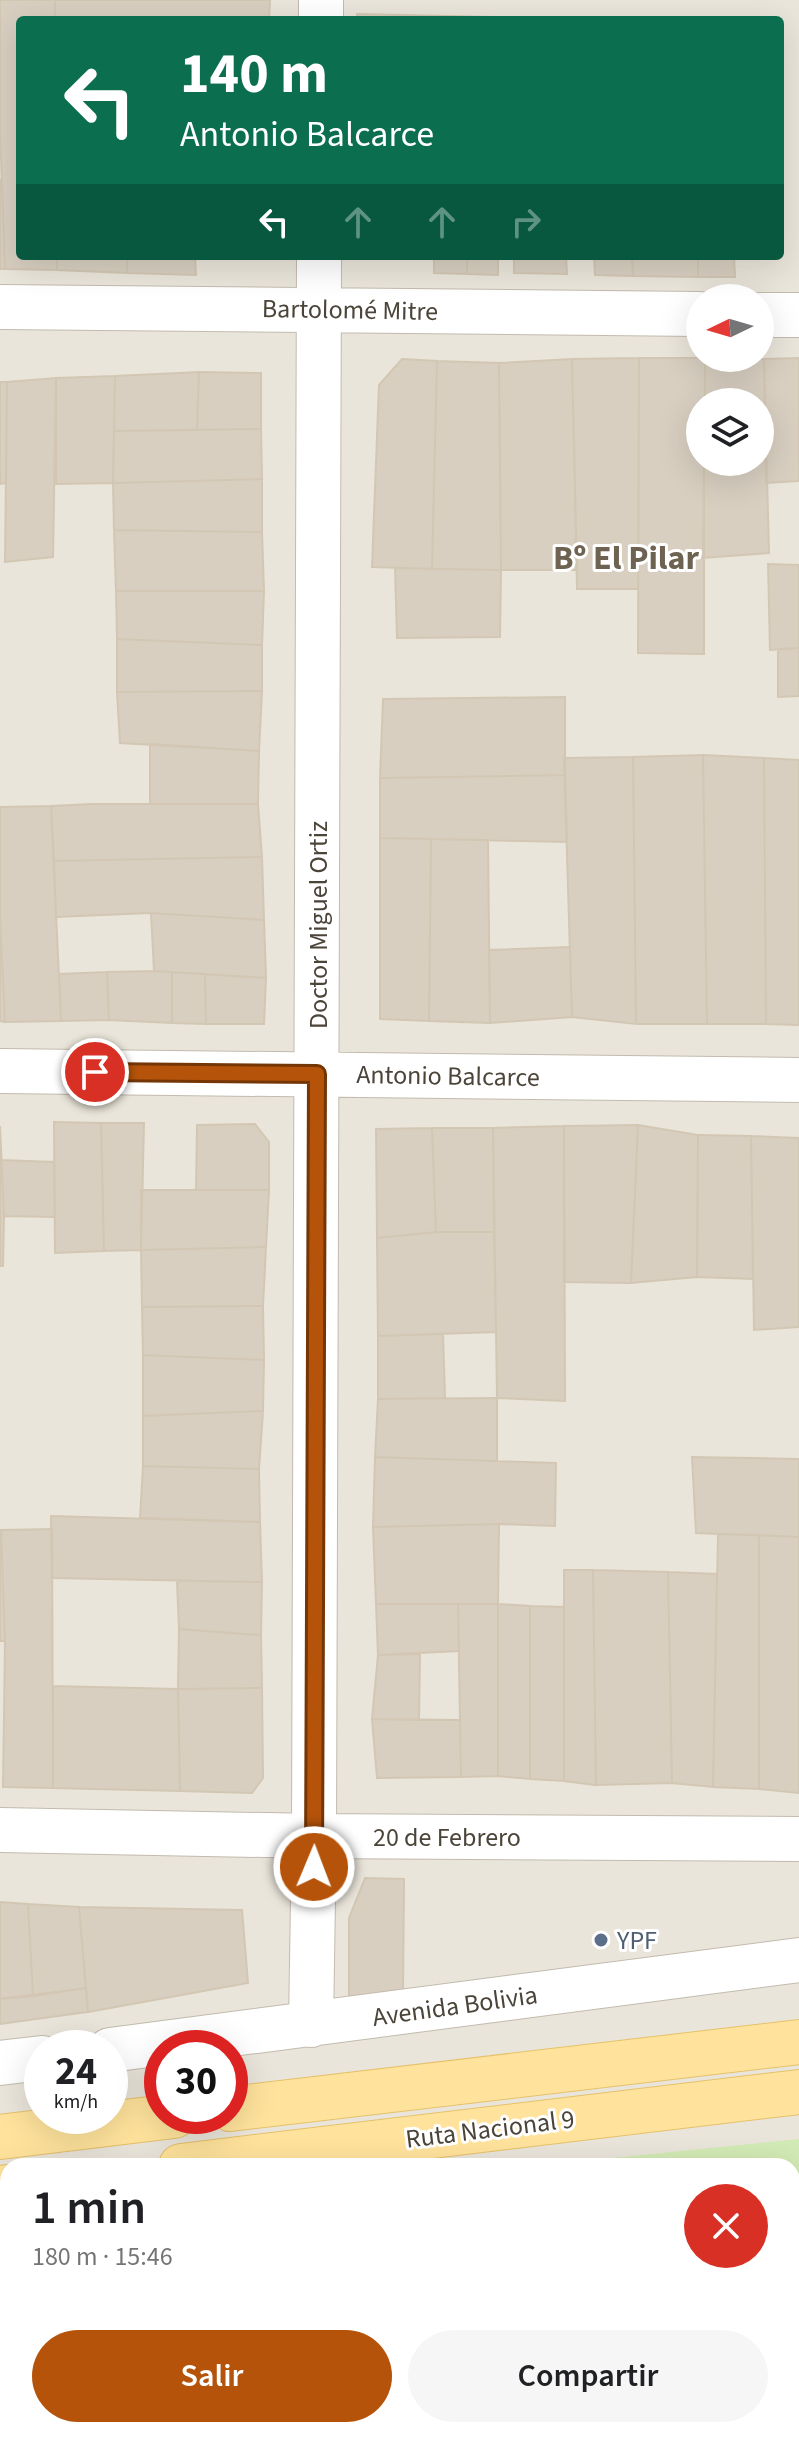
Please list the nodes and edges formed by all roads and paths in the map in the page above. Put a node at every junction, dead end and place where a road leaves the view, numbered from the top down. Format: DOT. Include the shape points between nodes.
graph roads {
  1 [pos="319,260"];
  2 [pos="0,307"];
  3 [pos="319,309"];
  4 [pos="686,314"];
  5 [pos="774,315"];
  6 [pos="799,315"];
  7 [pos="0,1071"];
  8 [pos="317,1074"];
  9 [pos="799,1080"];
  10 [pos="0,1830"];
  11 [pos="314,1836"];
  12 [pos="799,1839"];
  13 [pos="799,1960"];
  14 [pos="311,2025"];
  15 [pos="799,2042"];
  16 [pos="128,2048"];
  17 [pos="24,2060"];
  18 [pos="0,2063"];
  19 [pos="799,2092"];
  20 [pos="248,2107"];
  21 [pos="144,2120"];
  22 [pos="0,2137"];
  23 [pos="248,2158"];
  1 -- 3 [label="street, Doctor Miguel Ortiz"];
  2 -- 3 [label="street, Bartolomé Mitre"];
  3 -- 4 [label="street, Bartolomé Mitre"];
  3 -- 8 [label="street, Doctor Miguel Ortiz"];
  5 -- 6 [label="street"];
  7 -- 8 [label="street, Antonio Balcarce"];
  8 -- 9 [label="street, Antonio Balcarce"];
  8 -- 11 [label="street, Doctor Miguel Ortiz"];
  10 -- 11 [label="street, 20 de Febrero"];
  11 -- 12 [label="street, 20 de Febrero"];
  11 -- 14 [label="street, Doctor Miguel Ortiz"];
  13 -- 14 [label="street, Avenida Bolivia"];
  14 -- 16 [label="street, Avenida Bolivia"];
  15 -- 20 [label="main road, Ruta Nacional 9"];
  17 -- 18 [label="street"];
  19 -- 23 [label="main road, Ruta Nacional 9"];
  21 -- 22 [label="main road"];
}
